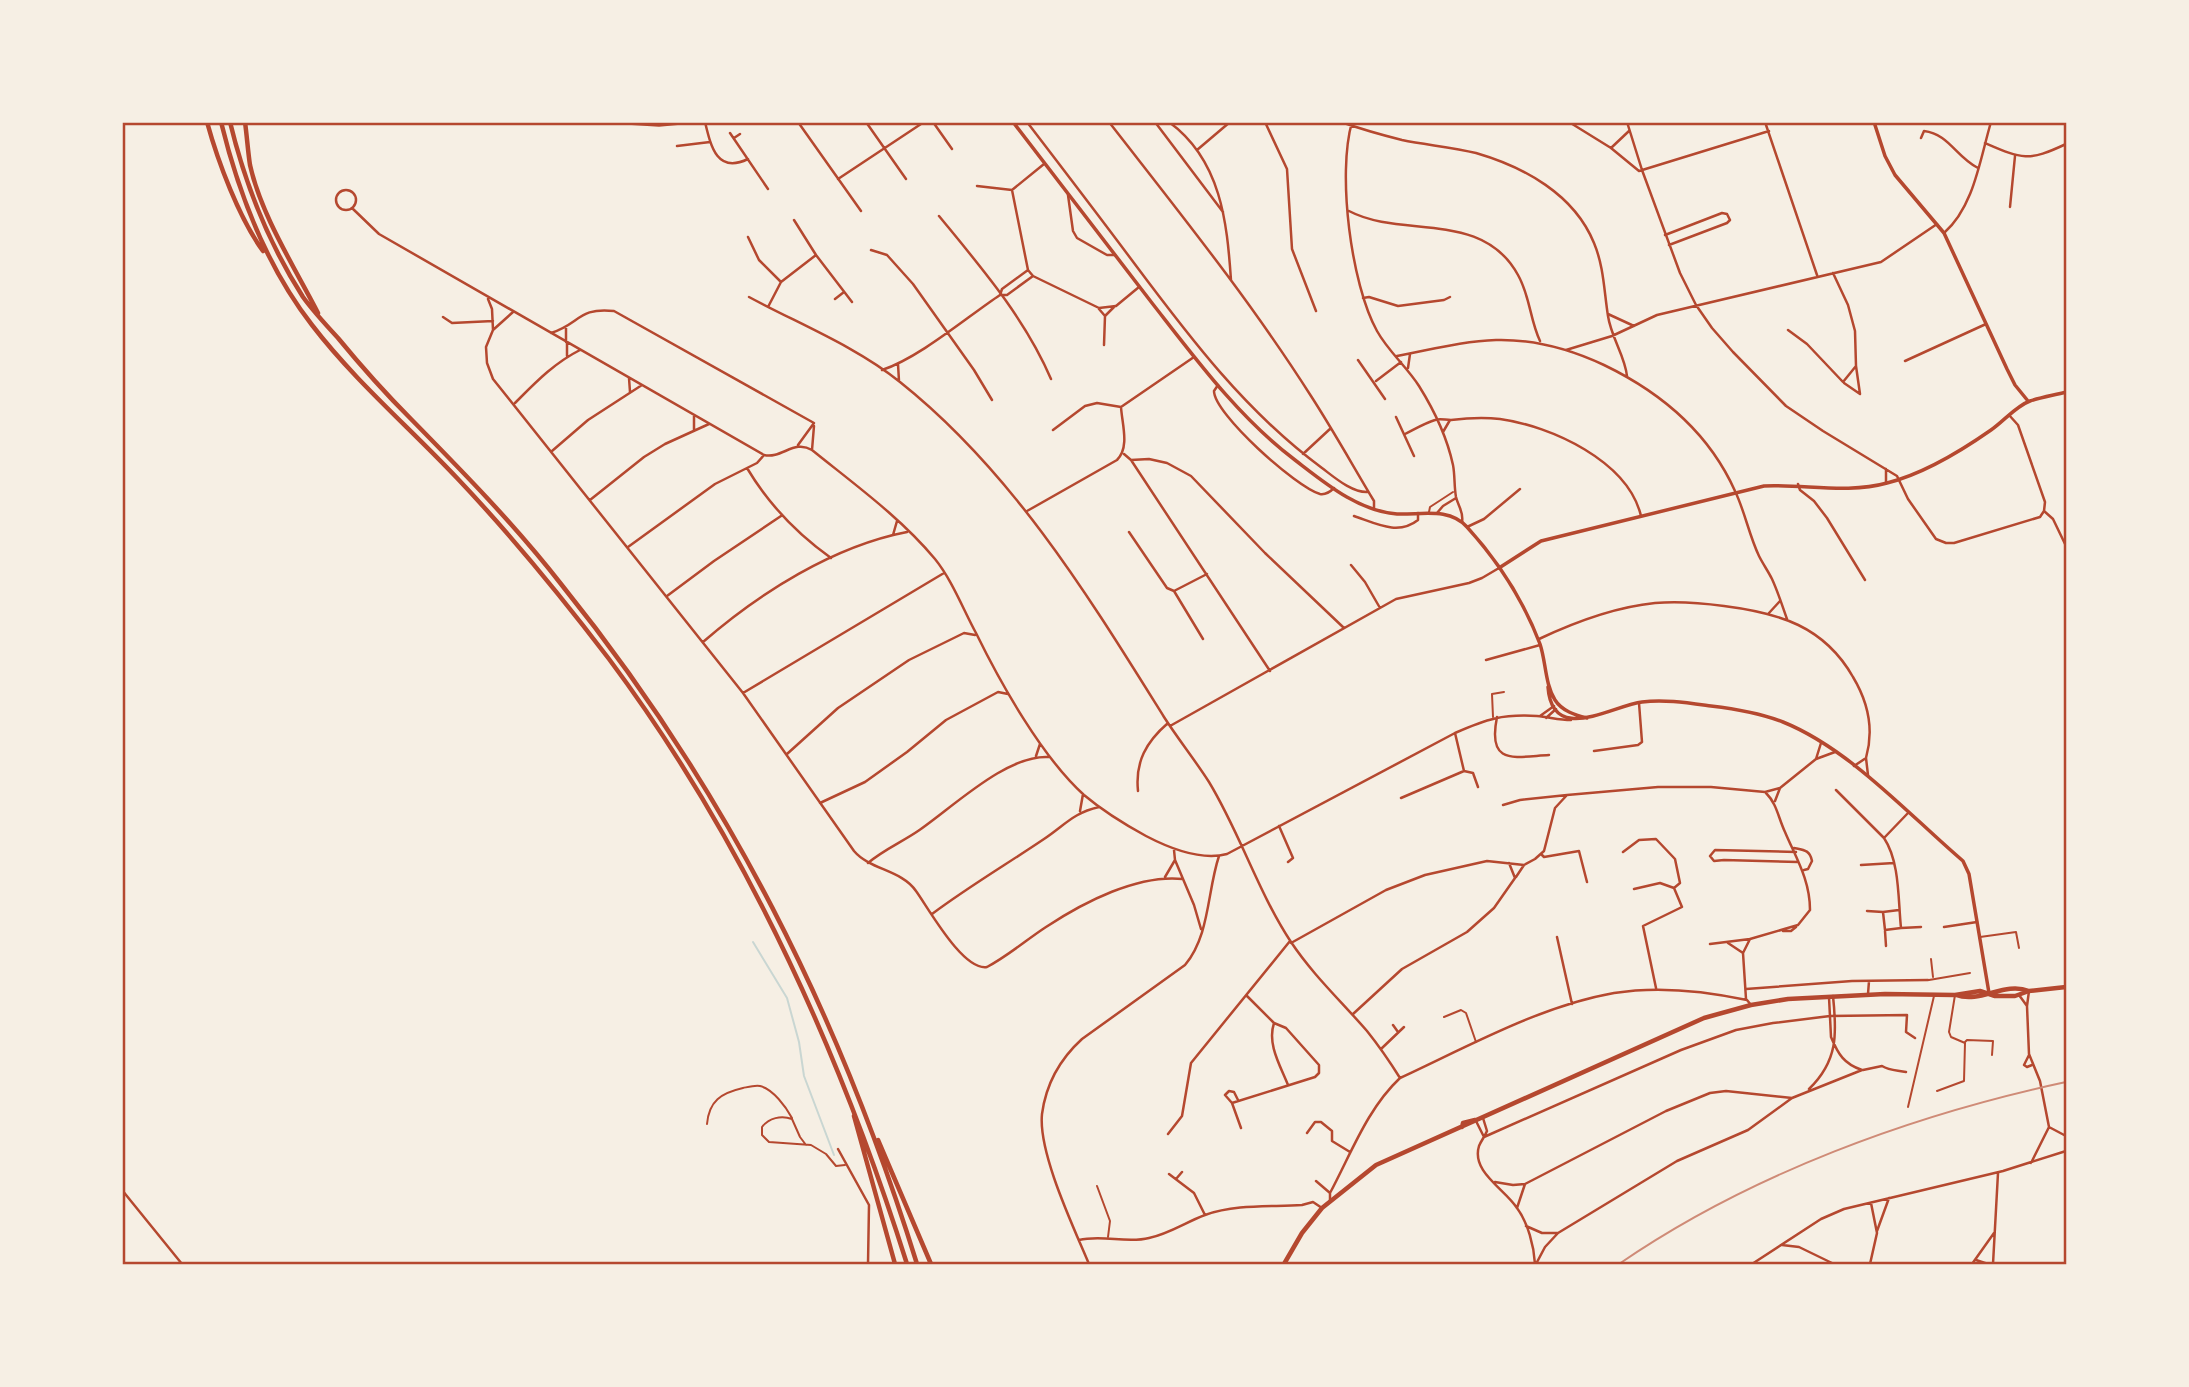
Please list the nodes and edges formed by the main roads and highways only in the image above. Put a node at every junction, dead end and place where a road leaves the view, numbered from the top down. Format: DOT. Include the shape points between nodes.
graph roads {
  1 [pos="207,122"];
  2 [pos="222,122"];
  3 [pos="230,122"];
  4 [pos="245,122"];
  5 [pos="272,263"];
  6 [pos="322,320"];
  7 [pos="2067,986"];
  8 [pos="2029,991"];
  9 [pos="1989,993"];
  10 [pos="849,1098"];
  11 [pos="869,1121"];
  12 [pos="895,1265"];
  13 [pos="907,1265"];
  14 [pos="917,1265"];
  15 [pos="932,1265"];
  16 [pos="1284,1265"];
  1 -- 5 [label="highway" via="250,231"];
  2 -- 5 [label="highway" via="250,216"];
  3 -- 6 [label="highway" via="267,232"];
  4 -- 6 [label="highway" via="261,196"];
  5 -- 10 [label="highway" via="342,362 490,514 562,599 653,722 758,897"];
  6 -- 11 [label="highway" via="561,583 667,727 713,799 801,962"];
  7 -- 8 [label="highway"];
  8 -- 9 [label="highway"];
  8 -- 9 [label="highway"];
  9 -- 16 [label="highway" via="1788,999 1704,1017 1376,1165 1322,1208"];
  10 -- 12 [label="highway"];
  10 -- 13 [label="highway"];
  11 -- 14 [label="highway"];
  11 -- 15 [label="highway"];
}
